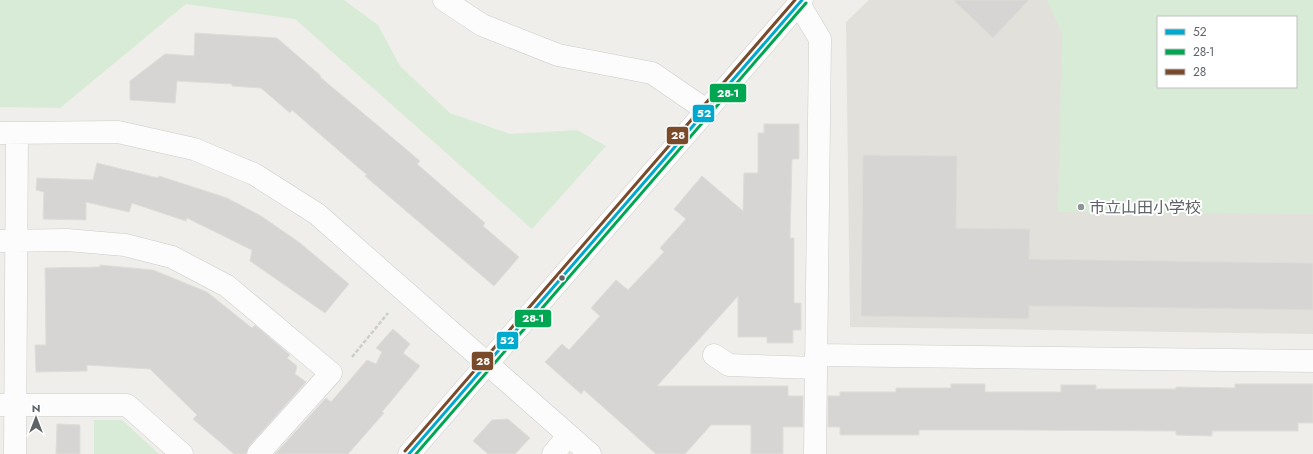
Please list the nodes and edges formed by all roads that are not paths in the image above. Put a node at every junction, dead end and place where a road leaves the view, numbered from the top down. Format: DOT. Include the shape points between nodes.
graph roads {
  1 [pos="444,0"];
  2 [pos="800,2"];
  3 [pos="706,110"];
  4 [pos="8,133"];
  5 [pos="8,241"];
  6 [pos="714,355"];
  7 [pos="1313,361"];
  8 [pos="816,362"];
  9 [pos="486,363"];
  10 [pos="8,405"];
  11 [pos="568,436"];
  12 [pos="15,454"];
  13 [pos="182,454"];
  14 [pos="258,454"];
  15 [pos="409,454"];
  16 [pos="553,454"];
  17 [pos="590,454"];
  18 [pos="815,454"];
  1 -- 3 [label="street" via="482,25 558,55 652,73"];
  2 -- 3 [label="street"];
  2 -- 8 [label="street" via="820,40"];
  3 -- 9 [label="street"];
  4 -- 5 [label="street"];
  4 -- 9 [label="street" via="118,132 194,149 254,174 317,214"];
  5 -- 10 [label="street"];
  5 -- 14 [label="street" via="66,240 125,245 172,257 227,286 331,373"];
  6 -- 8 [label="street" via="729,365"];
  7 -- 8 [label="street"];
  8 -- 18 [label="street"];
  9 -- 11 [label="street"];
  9 -- 15 [label="street"];
  10 -- 12 [label="street"];
  10 -- 13 [label="street" via="127,405"];
  11 -- 16 [label="street"];
  11 -- 17 [label="street"];
}
